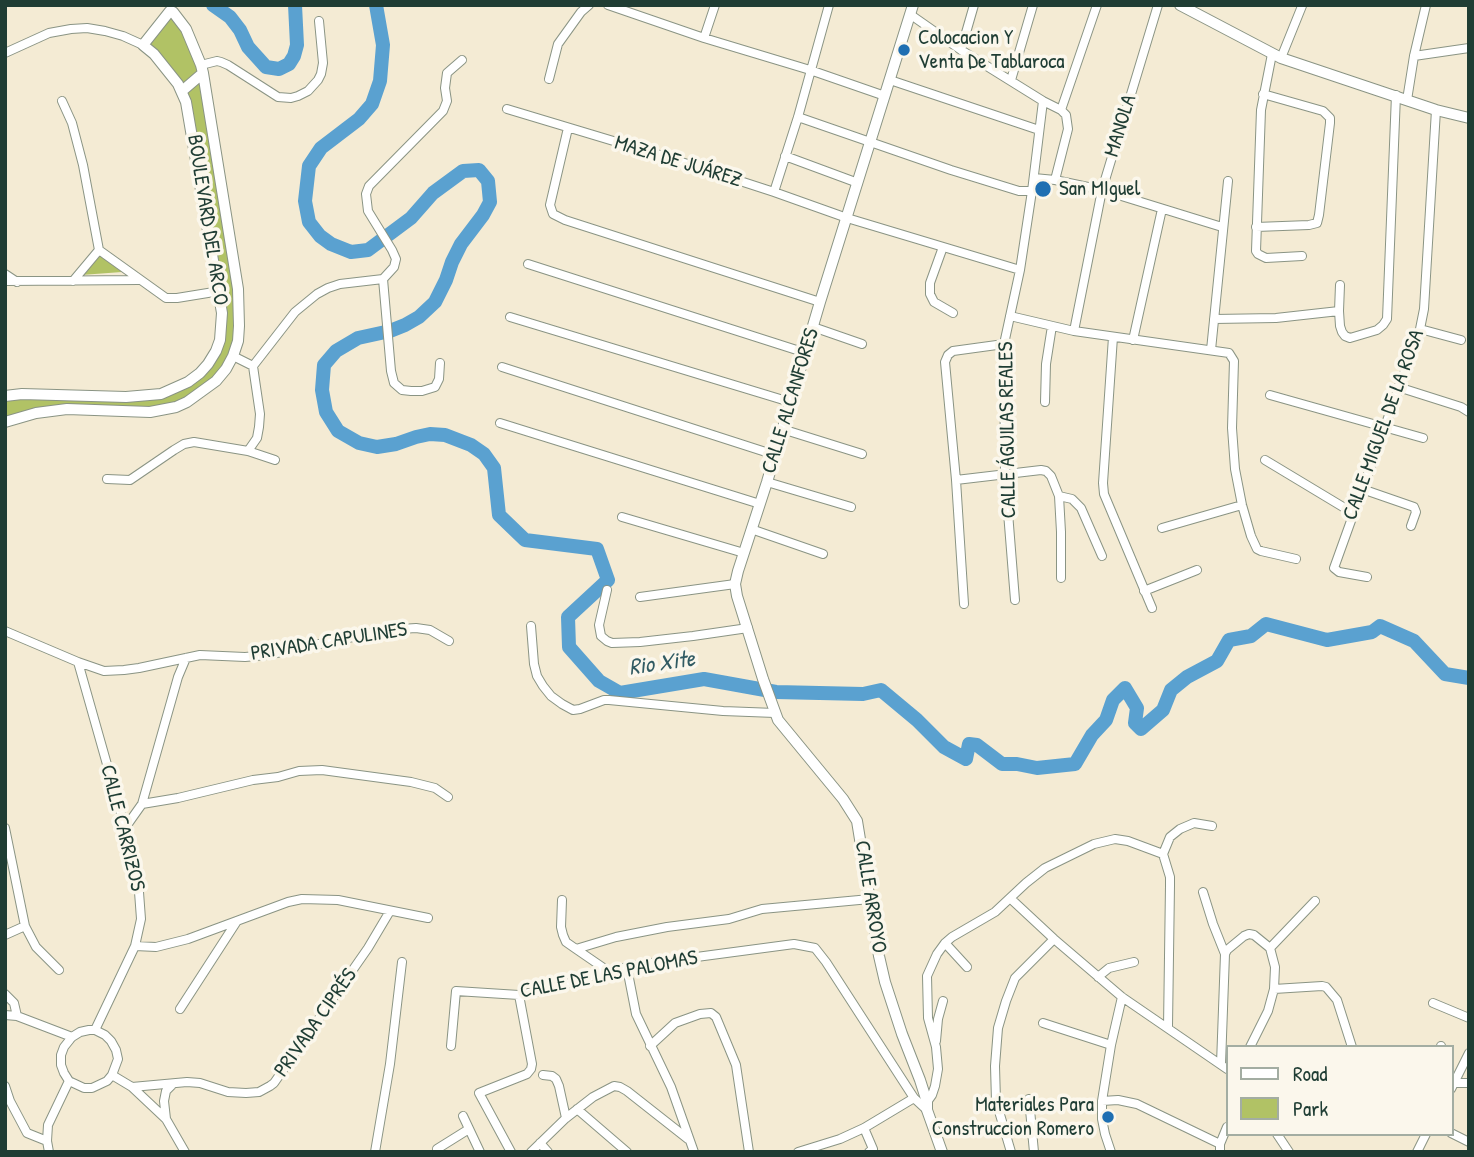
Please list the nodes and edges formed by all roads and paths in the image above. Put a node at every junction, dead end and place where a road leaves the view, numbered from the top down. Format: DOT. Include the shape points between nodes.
graph roads {
  1 [pos="589,5"];
  2 [pos="608,5"];
  3 [pos="715,5"];
  4 [pos="829,5"];
  5 [pos="974,5"];
  6 [pos="1033,5"];
  7 [pos="1097,5"];
  8 [pos="1158,5"];
  9 [pos="1180,5"];
  10 [pos="1426,5"];
  11 [pos="1302,6"];
  12 [pos="171,8"];
  13 [pos="912,10"];
  14 [pos="319,21"];
  15 [pos="704,38"];
  16 [pos="143,46"];
  17 [pos="1469,48"];
  18 [pos="961,50"];
  19 [pos="5,53"];
  20 [pos="1277,56"];
  21 [pos="1414,56"];
  22 [pos="461,60"];
  23 [pos="202,69"];
  24 [pos="810,70"];
  25 [pos="549,79"];
  26 [pos="890,80"];
  27 [pos="1011,80"];
  28 [pos="182,91"];
  29 [pos="1263,94"];
  30 [pos="885,96"];
  31 [pos="1396,96"];
  32 [pos="1407,100"];
  33 [pos="62,101"];
  34 [pos="1043,101"];
  35 [pos="507,109"];
  36 [pos="1061,110"];
  37 [pos="1436,110"];
  38 [pos="798,117"];
  39 [pos="1469,118"];
  40 [pos="568,128"];
  41 [pos="1039,130"];
  42 [pos="870,142"];
  43 [pos="785,156"];
  44 [pos="1034,178"];
  45 [pos="1055,180"];
  46 [pos="1228,181"];
  47 [pos="858,183"];
  48 [pos="1102,190"];
  49 [pos="1032,191"];
  50 [pos="774,192"];
  51 [pos="1162,209"];
  52 [pos="847,218"];
  53 [pos="1222,227"];
  54 [pos="1256,227"];
  55 [pos="943,247"];
  56 [pos="99,250"];
  57 [pos="1302,256"];
  58 [pos="528,264"];
  59 [pos="1020,270"];
  60 [pos="5,274"];
  61 [pos="383,279"];
  62 [pos="139,280"];
  63 [pos="73,281"];
  64 [pos="5,282"];
  65 [pos="17,282"];
  66 [pos="1340,285"];
  67 [pos="220,291"];
  68 [pos="820,302"];
  69 [pos="1339,311"];
  70 [pos="953,313"];
  71 [pos="1010,316"];
  72 [pos="510,317"];
  73 [pos="1214,319"];
  74 [pos="1052,326"];
  75 [pos="813,327"];
  76 [pos="1420,329"];
  77 [pos="1074,331"];
  78 [pos="1113,337"];
  79 [pos="1133,340"];
  80 [pos="1461,340"];
  81 [pos="862,344"];
  82 [pos="1004,344"];
  83 [pos="1211,350"];
  84 [pos="806,353"];
  85 [pos="233,356"];
  86 [pos="440,363"];
  87 [pos="253,366"];
  88 [pos="502,367"];
  89 [pos="1398,387"];
  90 [pos="1270,395"];
  91 [pos="5,396"];
  92 [pos="790,402"];
  93 [pos="1045,402"];
  94 [pos="1469,412"];
  95 [pos="5,422"];
  96 [pos="500,423"];
  97 [pos="1384,426"];
  98 [pos="782,429"];
  99 [pos="1423,438"];
  100 [pos="248,451"];
  101 [pos="862,454"];
  102 [pos="775,455"];
  103 [pos="275,460"];
  104 [pos="1265,460"];
  105 [pos="1004,475"];
  106 [pos="107,480"];
  107 [pos="956,480"];
  108 [pos="767,482"];
  109 [pos="1362,489"];
  110 [pos="1059,496"];
  111 [pos="760,504"];
  112 [pos="1242,505"];
  113 [pos="850,508"];
  114 [pos="1353,513"];
  115 [pos="622,517"];
  116 [pos="1411,526"];
  117 [pos="1162,528"];
  118 [pos="751,529"];
  119 [pos="744,553"];
  120 [pos="824,554"];
  121 [pos="1102,556"];
  122 [pos="1296,559"];
  123 [pos="1197,569"];
  124 [pos="1367,577"];
  125 [pos="1061,578"];
  126 [pos="735,584"];
  127 [pos="607,590"];
  128 [pos="1144,592"];
  129 [pos="640,597"];
  130 [pos="1014,600"];
  131 [pos="964,604"];
  132 [pos="1152,608"];
  133 [pos="531,626"];
  134 [pos="748,628"];
  135 [pos="5,631"];
  136 [pos="449,641"];
  137 [pos="186,658"];
  138 [pos="78,662"];
  139 [pos="773,708"];
  140 [pos="448,797"];
  141 [pos="142,804"];
  142 [pos="1212,826"];
  143 [pos="5,828"];
  144 [pos="125,828"];
  145 [pos="1163,854"];
  146 [pos="1203,892"];
  147 [pos="870,899"];
  148 [pos="1010,899"];
  149 [pos="562,900"];
  150 [pos="1314,901"];
  151 [pos="390,911"];
  152 [pos="428,918"];
  153 [pos="237,921"];
  154 [pos="25,926"];
  155 [pos="5,935"];
  156 [pos="1054,939"];
  157 [pos="945,943"];
  158 [pos="135,946"];
  159 [pos="1270,948"];
  160 [pos="576,949"];
  161 [pos="1225,954"];
  162 [pos="402,962"];
  163 [pos="1134,962"];
  164 [pos="967,967"];
  165 [pos="627,968"];
  166 [pos="59,970"];
  167 [pos="608,971"];
  168 [pos="1098,977"];
  169 [pos="1274,989"];
  170 [pos="5,994"];
  171 [pos="519,995"];
  172 [pos="1122,997"];
  173 [pos="943,1001"];
  174 [pos="1433,1003"];
  175 [pos="180,1009"];
  176 [pos="5,1015"];
  177 [pos="17,1016"];
  178 [pos="1469,1018"];
  179 [pos="1043,1023"];
  180 [pos="1168,1027"];
  181 [pos="95,1030"];
  182 [pos="72,1037"];
  183 [pos="1111,1045"];
  184 [pos="1251,1045"];
  185 [pos="1351,1045"];
  186 [pos="451,1046"];
  187 [pos="650,1046"];
  188 [pos="936,1047"];
  189 [pos="1469,1053"];
  190 [pos="1224,1066"];
  191 [pos="112,1075"];
  192 [pos="543,1075"];
  193 [pos="69,1081"];
  194 [pos="176,1082"];
  195 [pos="1469,1083"];
  196 [pos="5,1086"];
  197 [pos="1453,1086"];
  198 [pos="132,1087"];
  199 [pos="914,1098"];
  200 [pos="1029,1099"];
  201 [pos="1102,1101"];
  202 [pos="927,1106"];
  203 [pos="577,1109"];
  204 [pos="463,1115"];
  205 [pos="565,1118"];
  206 [pos="166,1119"];
  207 [pos="864,1128"];
  208 [pos="469,1129"];
  209 [pos="1226,1130"];
  210 [pos="1453,1134"];
  211 [pos="1278,1136"];
  212 [pos="1425,1136"];
  213 [pos="688,1139"];
  214 [pos="47,1141"];
  215 [pos="1469,1142"];
  216 [pos="540,1143"];
  217 [pos="1220,1148"];
  218 [pos="437,1149"];
  219 [pos="872,1151"];
  220 [pos="49,1152"];
  221 [pos="185,1152"];
  222 [pos="375,1152"];
  223 [pos="480,1152"];
  224 [pos="511,1152"];
  225 [pos="531,1152"];
  226 [pos="548,1152"];
  227 [pos="626,1152"];
  228 [pos="694,1152"];
  229 [pos="749,1152"];
  230 [pos="797,1152"];
  231 [pos="942,1152"];
  232 [pos="1011,1152"];
  233 [pos="1034,1152"];
  234 [pos="1111,1152"];
  235 [pos="1289,1152"];
  236 [pos="1417,1152"];
  1 -- 25 [label="street" via="558,44"];
  2 -- 15 [label="street"];
  3 -- 15 [label="street"];
  4 -- 24 [label="street"];
  5 -- 18 [label="street"];
  6 -- 27 [label="street"];
  7 -- 36 [label="street"];
  8 -- 48 [label="street, MANOLA"];
  9 -- 20 [label="street"];
  10 -- 21 [label="street"];
  11 -- 20 [label="street"];
  12 -- 16 [label="street"];
  12 -- 23 [label="street, BOULEVARD DEL ARCO" via="186,29"];
  13 -- 18 [label="street"];
  13 -- 26 [label="street, CALLE ALCANFORES"];
  14 -- 23 [label="street" via="321,74 298,96 278,97 221,62"];
  15 -- 24 [label="street"];
  16 -- 19 [label="street" via="88,28 49,33"];
  16 -- 28 [label="street, BOULEVARD DEL ARCO"];
  17 -- 21 [label="street"];
  18 -- 27 [label="street"];
  20 -- 29 [label="street"];
  20 -- 31 [label="street"];
  21 -- 32 [label="street"];
  22 -- 61 [label="street" via="447,73 443,111 366,194 368,211 396,262"];
  23 -- 28 [label="street"];
  23 -- 85 [label="street, BOULEVARD DEL ARCO" via="238,289 238,341"];
  24 -- 30 [label="street"];
  24 -- 38 [label="street"];
  26 -- 30 [label="street, CALLE ALCANFORES"];
  26 -- 41 [label="street"];
  27 -- 34 [label="street"];
  28 -- 67 [label="street, BOULEVARD DEL ARCO"];
  29 -- 54 [label="street"];
  29 -- 54 [label="street" via="1323,111 1330,123 1317,223"];
  30 -- 42 [label="street, CALLE ALCANFORES"];
  31 -- 32 [label="street"];
  31 -- 69 [label="street" via="1387,318 1377,330 1350,338 1342,332"];
  32 -- 37 [label="street"];
  33 -- 56 [label="street" via="83,165"];
  34 -- 36 [label="street"];
  34 -- 41 [label="street, CALLE ÁGUILAS REALES"];
  35 -- 40 [label="street, MAZA DE JUÁREZ"];
  36 -- 45 [label="street" via="1068,129"];
  37 -- 39 [label="street"];
  37 -- 76 [label="street, CALLE MIGUEL DE LA ROSA"];
  38 -- 42 [label="street"];
  38 -- 43 [label="street"];
  40 -- 50 [label="street, MAZA DE JUÁREZ"];
  40 -- 68 [label="street" via="550,205 553,214"];
  41 -- 44 [label="street, CALLE ÁGUILAS REALES"];
  42 -- 47 [label="street, CALLE ALCANFORES"];
  42 -- 49 [label="street" via="1019,191"];
  43 -- 47 [label="street"];
  43 -- 50 [label="street"];
  44 -- 45 [label="street"];
  44 -- 49 [label="street, CALLE ÁGUILAS REALES"];
  45 -- 48 [label="street"];
  46 -- 53 [label="street"];
  47 -- 52 [label="street, CALLE ALCANFORES"];
  48 -- 51 [label="street"];
  48 -- 77 [label="street, MANOLA"];
  49 -- 59 [label="street, CALLE ÁGUILAS REALES"];
  50 -- 52 [label="street, MAZA DE JUÁREZ"];
  51 -- 53 [label="street"];
  51 -- 79 [label="street"];
  52 -- 55 [label="street, MAZA DE JUÁREZ"];
  52 -- 68 [label="street, CALLE ALCANFORES"];
  53 -- 73 [label="street"];
  54 -- 57 [label="street" via="1258,254 1266,258"];
  55 -- 59 [label="street, MAZA DE JUÁREZ"];
  55 -- 70 [label="street" via="930,294 934,302"];
  56 -- 62 [label="street"];
  56 -- 63 [label="street"];
  58 -- 84 [label="street"];
  59 -- 71 [label="street, CALLE ÁGUILAS REALES"];
  60 -- 65 [label="street"];
  61 -- 86 [label="street" via="394,383 402,390 435,387"];
  61 -- 87 [label="street" via="328,288 309,300"];
  62 -- 63 [label="street"];
  62 -- 67 [label="street" via="170,299"];
  63 -- 65 [label="street"];
  64 -- 65 [label="street"];
  66 -- 69 [label="street"];
  67 -- 91 [label="street, BOULEVARD DEL ARCO" via="222,328 216,351 200,373 176,388 146,396"];
  68 -- 75 [label="street, CALLE ALCANFORES"];
  69 -- 73 [label="street"];
  71 -- 74 [label="street"];
  71 -- 82 [label="street, CALLE ÁGUILAS REALES"];
  72 -- 92 [label="street"];
  73 -- 83 [label="street"];
  74 -- 77 [label="street"];
  74 -- 93 [label="street"];
  75 -- 81 [label="street"];
  75 -- 84 [label="street, CALLE ALCANFORES"];
  76 -- 80 [label="street"];
  76 -- 89 [label="street, CALLE MIGUEL DE LA ROSA"];
  77 -- 78 [label="street"];
  78 -- 79 [label="street"];
  78 -- 128 [label="street" via="1104,494"];
  79 -- 83 [label="street"];
  82 -- 105 [label="street, CALLE ÁGUILAS REALES"];
  82 -- 107 [label="street" via="947,355"];
  83 -- 112 [label="street" via="1229,353 1234,361 1232,428"];
  84 -- 92 [label="street, CALLE ALCANFORES"];
  85 -- 87 [label="street"];
  85 -- 95 [label="street, BOULEVARD DEL ARCO" via="216,381 176,407 150,412 67,409"];
  87 -- 100 [label="street" via="260,414 257,438"];
  88 -- 102 [label="street"];
  89 -- 94 [label="street"];
  89 -- 97 [label="street, CALLE MIGUEL DE LA ROSA"];
  90 -- 97 [label="street"];
  92 -- 98 [label="street, CALLE ALCANFORES"];
  96 -- 111 [label="street"];
  97 -- 99 [label="street"];
  97 -- 109 [label="street, CALLE MIGUEL DE LA ROSA"];
  98 -- 101 [label="street"];
  98 -- 102 [label="street, CALLE ALCANFORES"];
  100 -- 103 [label="street"];
  100 -- 106 [label="street" via="184,444 130,480"];
  102 -- 108 [label="street, CALLE ALCANFORES"];
  104 -- 114 [label="street"];
  105 -- 107 [label="street"];
  105 -- 110 [label="street, CALLE ÁGUILAS REALES" via="1046,471"];
  105 -- 130 [label="street, CALLE ÁGUILAS REALES"];
  107 -- 131 [label="street"];
  108 -- 111 [label="street, CALLE ALCANFORES"];
  108 -- 113 [label="street"];
  109 -- 114 [label="street, CALLE MIGUEL DE LA ROSA"];
  109 -- 116 [label="street" via="1414,507"];
  110 -- 121 [label="street" via="1072,499 1081,508"];
  110 -- 125 [label="street, CALLE ÁGUILAS REALES"];
  111 -- 118 [label="street, CALLE ALCANFORES"];
  112 -- 117 [label="street"];
  112 -- 122 [label="street" via="1257,549"];
  114 -- 124 [label="street, CALLE MIGUEL DE LA ROSA" via="1334,568"];
  115 -- 119 [label="street"];
  118 -- 119 [label="street, CALLE ALCANFORES"];
  118 -- 120 [label="street"];
  119 -- 126 [label="street, CALLE ALCANFORES"];
  123 -- 128 [label="street"];
  126 -- 129 [label="street"];
  126 -- 134 [label="street, CALLE ARROYO"];
  127 -- 134 [label="street" via="600,632 612,643"];
  128 -- 132 [label="street"];
  133 -- 139 [label="street" via="534,664 542,686 573,709 609,700 723,711"];
  134 -- 139 [label="street, CALLE ARROYO"];
  135 -- 138 [label="street, PRIVADA CAPULINES"];
  136 -- 137 [label="street, PRIVADA CAPULINES" via="430,630 399,629 267,655"];
  137 -- 138 [label="street, PRIVADA CAPULINES" via="124,670"];
  137 -- 141 [label="street"];
  138 -- 144 [label="street, CALLE CARRIZOS"];
  139 -- 147 [label="street, CALLE ARROYO" via="855,817"];
  140 -- 141 [label="street" via="411,782 311,770"];
  141 -- 144 [label="street"];
  142 -- 145 [label="street" via="1194,823 1180,829 1170,837"];
  143 -- 154 [label="street"];
  144 -- 158 [label="street, CALLE CARRIZOS" via="139,892 141,919"];
  145 -- 148 [label="street" via="1128,841 1105,840 1045,868"];
  145 -- 180 [label="street" via="1170,877"];
  146 -- 161 [label="street"];
  147 -- 160 [label="street" via="762,909"];
  147 -- 202 [label="street, CALLE ARROYO" via="889,997"];
  148 -- 156 [label="street"];
  148 -- 157 [label="street"];
  149 -- 160 [label="street" via="563,935"];
  150 -- 159 [label="street"];
  151 -- 152 [label="street"];
  151 -- 153 [label="street" via="338,900 302,899"];
  151 -- 194 [label="street, PRIVADA CIPRÉS" via="274,1083 253,1093 238,1093"];
  153 -- 158 [label="street" via="156,947"];
  153 -- 175 [label="street"];
  154 -- 155 [label="street"];
  154 -- 166 [label="street" via="36,947"];
  156 -- 168 [label="street"];
  156 -- 232 [label="street" via="1015,978 998,1028 996,1101"];
  157 -- 164 [label="street"];
  157 -- 188 [label="street" via="926,984"];
  158 -- 181 [label="street, CALLE CARRIZOS"];
  159 -- 161 [label="street" via="1249,934"];
  159 -- 169 [label="street"];
  160 -- 167 [label="street"];
  161 -- 190 [label="street"];
  162 -- 222 [label="street"];
  163 -- 168 [label="street" via="1109,968"];
  165 -- 167 [label="street, CALLE DE LAS PALOMAS"];
  165 -- 187 [label="street" via="636,1014"];
  165 -- 199 [label="street, CALLE DE LAS PALOMAS" via="794,944 815,948"];
  167 -- 171 [label="street, CALLE DE LAS PALOMAS"];
  168 -- 172 [label="street"];
  169 -- 184 [label="street"];
  169 -- 185 [label="street" via="1326,988 1338,1000"];
  170 -- 177 [label="street" via="14,1003"];
  171 -- 186 [label="street, CALLE DE LAS PALOMAS" via="456,991"];
  171 -- 224 [label="street" via="531,1069 479,1093"];
  172 -- 180 [label="street"];
  172 -- 183 [label="street"];
  173 -- 188 [label="street"];
  174 -- 178 [label="street"];
  176 -- 177 [label="street"];
  177 -- 182 [label="street"];
  179 -- 183 [label="street"];
  180 -- 190 [label="street"];
  181 -- 182 [label="street"];
  181 -- 191 [label="street" via="116,1050"];
  182 -- 193 [label="street" via="61,1055"];
  183 -- 201 [label="street"];
  187 -- 213 [label="street" via="671,1087"];
  187 -- 229 [label="street" via="675,1023 700,1014 716,1017 736,1065"];
  188 -- 202 [label="street" via="938,1069"];
  189 -- 197 [label="street"];
  191 -- 193 [label="street" via="92,1088"];
  191 -- 198 [label="street"];
  192 -- 205 [label="street" via="556,1079"];
  193 -- 214 [label="street" via="48,1125"];
  194 -- 198 [label="street, PRIVADA CIPRÉS"];
  194 -- 206 [label="street" via="166,1091"];
  195 -- 197 [label="street"];
  196 -- 214 [label="street" via="27,1133"];
  198 -- 206 [label="street"];
  199 -- 202 [label="street, CALLE DE LAS PALOMAS"];
  199 -- 207 [label="street"];
  200 -- 233 [label="street"];
  201 -- 217 [label="street" via="1137,1104"];
  201 -- 234 [label="street"];
  202 -- 231 [label="street, CALLE ARROYO"];
  203 -- 205 [label="street"];
  203 -- 213 [label="street" via="608,1088 620,1087"];
  203 -- 227 [label="street"];
  204 -- 208 [label="street"];
  205 -- 216 [label="street"];
  206 -- 221 [label="street"];
  207 -- 219 [label="street"];
  207 -- 230 [label="street"];
  208 -- 218 [label="street"];
  208 -- 223 [label="street"];
  209 -- 217 [label="street"];
  210 -- 215 [label="street"];
  211 -- 235 [label="street"];
  212 -- 236 [label="street"];
  213 -- 228 [label="street"];
  214 -- 220 [label="street"];
  216 -- 225 [label="street"];
  216 -- 226 [label="street"];
}
